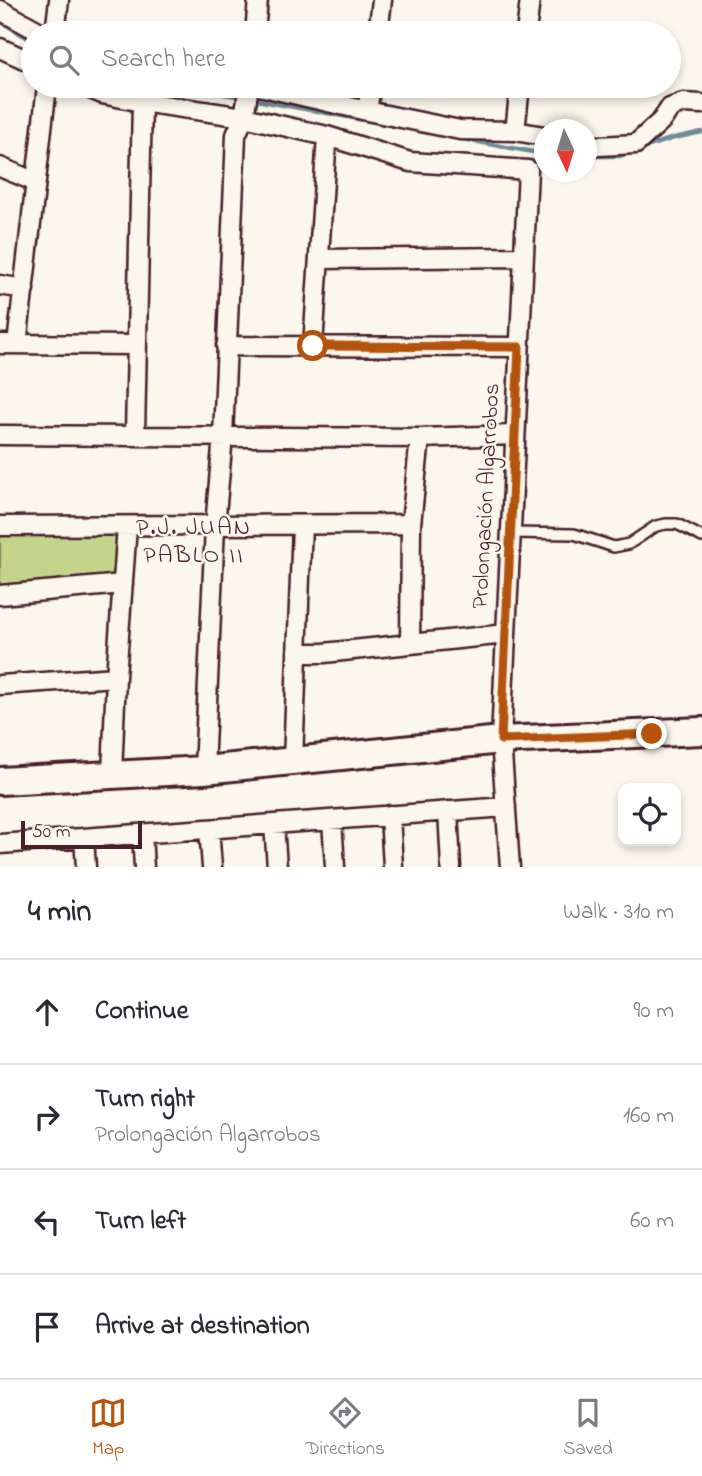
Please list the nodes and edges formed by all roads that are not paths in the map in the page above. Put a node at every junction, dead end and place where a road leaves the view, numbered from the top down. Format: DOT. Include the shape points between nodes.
graph roads {
  1 [pos="59,0"];
  2 [pos="258,0"];
  3 [pos="382,0"];
  4 [pos="530,0"];
  5 [pos="0,10"];
  6 [pos="56,21"];
  7 [pos="256,21"];
  8 [pos="379,21"];
  9 [pos="527,21"];
  10 [pos="21,22"];
  11 [pos="0,48"];
  12 [pos="21,58"];
  13 [pos="46,98"];
  14 [pos="122,98"];
  15 [pos="249,98"];
  16 [pos="302,98"];
  17 [pos="369,98"];
  18 [pos="519,98"];
  19 [pos="142,102"];
  20 [pos="702,104"];
  21 [pos="367,111"];
  22 [pos="245,113"];
  23 [pos="515,131"];
  24 [pos="534,134"];
  25 [pos="327,136"];
  26 [pos="597,146"];
  27 [pos="0,167"];
  28 [pos="36,182"];
  29 [pos="523,257"];
  30 [pos="319,260"];
  31 [pos="0,285"];
  32 [pos="24,289"];
  33 [pos="9,344"];
  34 [pos="136,345"];
  35 [pos="226,346"];
  36 [pos="313,346"];
  37 [pos="519,347"];
  38 [pos="0,435"];
  39 [pos="135,435"];
  40 [pos="514,435"];
  41 [pos="223,436"];
  42 [pos="420,438"];
  43 [pos="411,524"];
  44 [pos="302,525"];
  45 [pos="0,526"];
  46 [pos="127,526"];
  47 [pos="215,526"];
  48 [pos="510,533"];
  49 [pos="702,537"];
  50 [pos="123,584"];
  51 [pos="0,595"];
  52 [pos="506,634"];
  53 [pos="410,644"];
  54 [pos="297,653"];
  55 [pos="116,677"];
  56 [pos="0,685"];
  57 [pos="702,731"];
  58 [pos="501,740"];
  59 [pos="293,761"];
  60 [pos="204,770"];
  61 [pos="112,775"];
  62 [pos="0,782"];
  63 [pos="506,807"];
  64 [pos="448,811"];
  65 [pos="390,816"];
  66 [pos="332,820"];
  67 [pos="274,824"];
  68 [pos="209,829"];
  69 [pos="142,834"];
  70 [pos="85,838"];
  71 [pos="0,844"];
  72 [pos="86,867"];
  73 [pos="144,867"];
  74 [pos="212,867"];
  75 [pos="277,867"];
  76 [pos="335,867"];
  77 [pos="393,867"];
  78 [pos="451,867"];
  79 [pos="510,867"];
  1 -- 6 [label="street"];
  2 -- 7 [label="street"];
  3 -- 8 [label="street"];
  4 -- 9 [label="street"];
  5 -- 10 [label="street"];
  11 -- 12 [label="street"];
  13 -- 28 [label="street"];
  14 -- 19 [label="street"];
  15 -- 22 [label="street"];
  16 -- 21 [label="street"];
  17 -- 21 [label="street"];
  18 -- 23 [label="street"];
  19 -- 22 [label="street"];
  19 -- 34 [label="street"];
  20 -- 26 [label="street" via="670,108 636,144"];
  21 -- 23 [label="street" via="460,130"];
  22 -- 25 [label="street"];
  22 -- 35 [label="street" via="236,135"];
  23 -- 24 [label="street"];
  25 -- 29 [label="street, Prolongación Algarrobos" via="410,162 528,170"];
  25 -- 30 [label="street"];
  27 -- 28 [label="street"];
  28 -- 32 [label="street"];
  29 -- 30 [label="street"];
  29 -- 37 [label="street, Prolongación Algarrobos"];
  30 -- 36 [label="street"];
  31 -- 32 [label="street"];
  32 -- 33 [label="street"];
  33 -- 34 [label="street"];
  34 -- 39 [label="street"];
  35 -- 36 [label="street"];
  35 -- 41 [label="street"];
  36 -- 37 [label="street"];
  37 -- 40 [label="street, Prolongación Algarrobos"];
  38 -- 39 [label="street"];
  39 -- 41 [label="street"];
  40 -- 42 [label="street"];
  40 -- 48 [label="street, Prolongación Algarrobos"];
  41 -- 42 [label="street"];
  41 -- 47 [label="street"];
  42 -- 43 [label="street"];
  43 -- 44 [label="street"];
  43 -- 53 [label="street"];
  44 -- 47 [label="street"];
  44 -- 54 [label="street"];
  45 -- 46 [label="street"];
  46 -- 47 [label="street"];
  46 -- 50 [label="street"];
  47 -- 60 [label="street"];
  48 -- 49 [label="lane" via="574,534 614,547 629,544 656,526 677,524"];
  48 -- 52 [label="street, Prolongación Algarrobos"];
  50 -- 51 [label="street"];
  50 -- 55 [label="street"];
  52 -- 53 [label="street"];
  52 -- 58 [label="street, Prolongación Algarrobos"];
  53 -- 54 [label="street"];
  54 -- 59 [label="street"];
  55 -- 56 [label="street"];
  55 -- 61 [label="street"];
  57 -- 58 [label="street"];
  58 -- 59 [label="street"];
  58 -- 63 [label="street, Prolongación Algarrobos"];
  59 -- 60 [label="street"];
  60 -- 61 [label="street"];
  61 -- 62 [label="street"];
  63 -- 64 [label="street"];
  63 -- 79 [label="street, Prolongación Algarrobos"];
  64 -- 65 [label="street"];
  64 -- 78 [label="street"];
  65 -- 66 [label="street"];
  65 -- 77 [label="street"];
  66 -- 67 [label="street"];
  66 -- 76 [label="street"];
  67 -- 68 [label="street"];
  67 -- 75 [label="street"];
  68 -- 69 [label="street"];
  68 -- 74 [label="street"];
  69 -- 70 [label="street"];
  69 -- 73 [label="street"];
  70 -- 71 [label="street"];
  70 -- 72 [label="street"];
}
